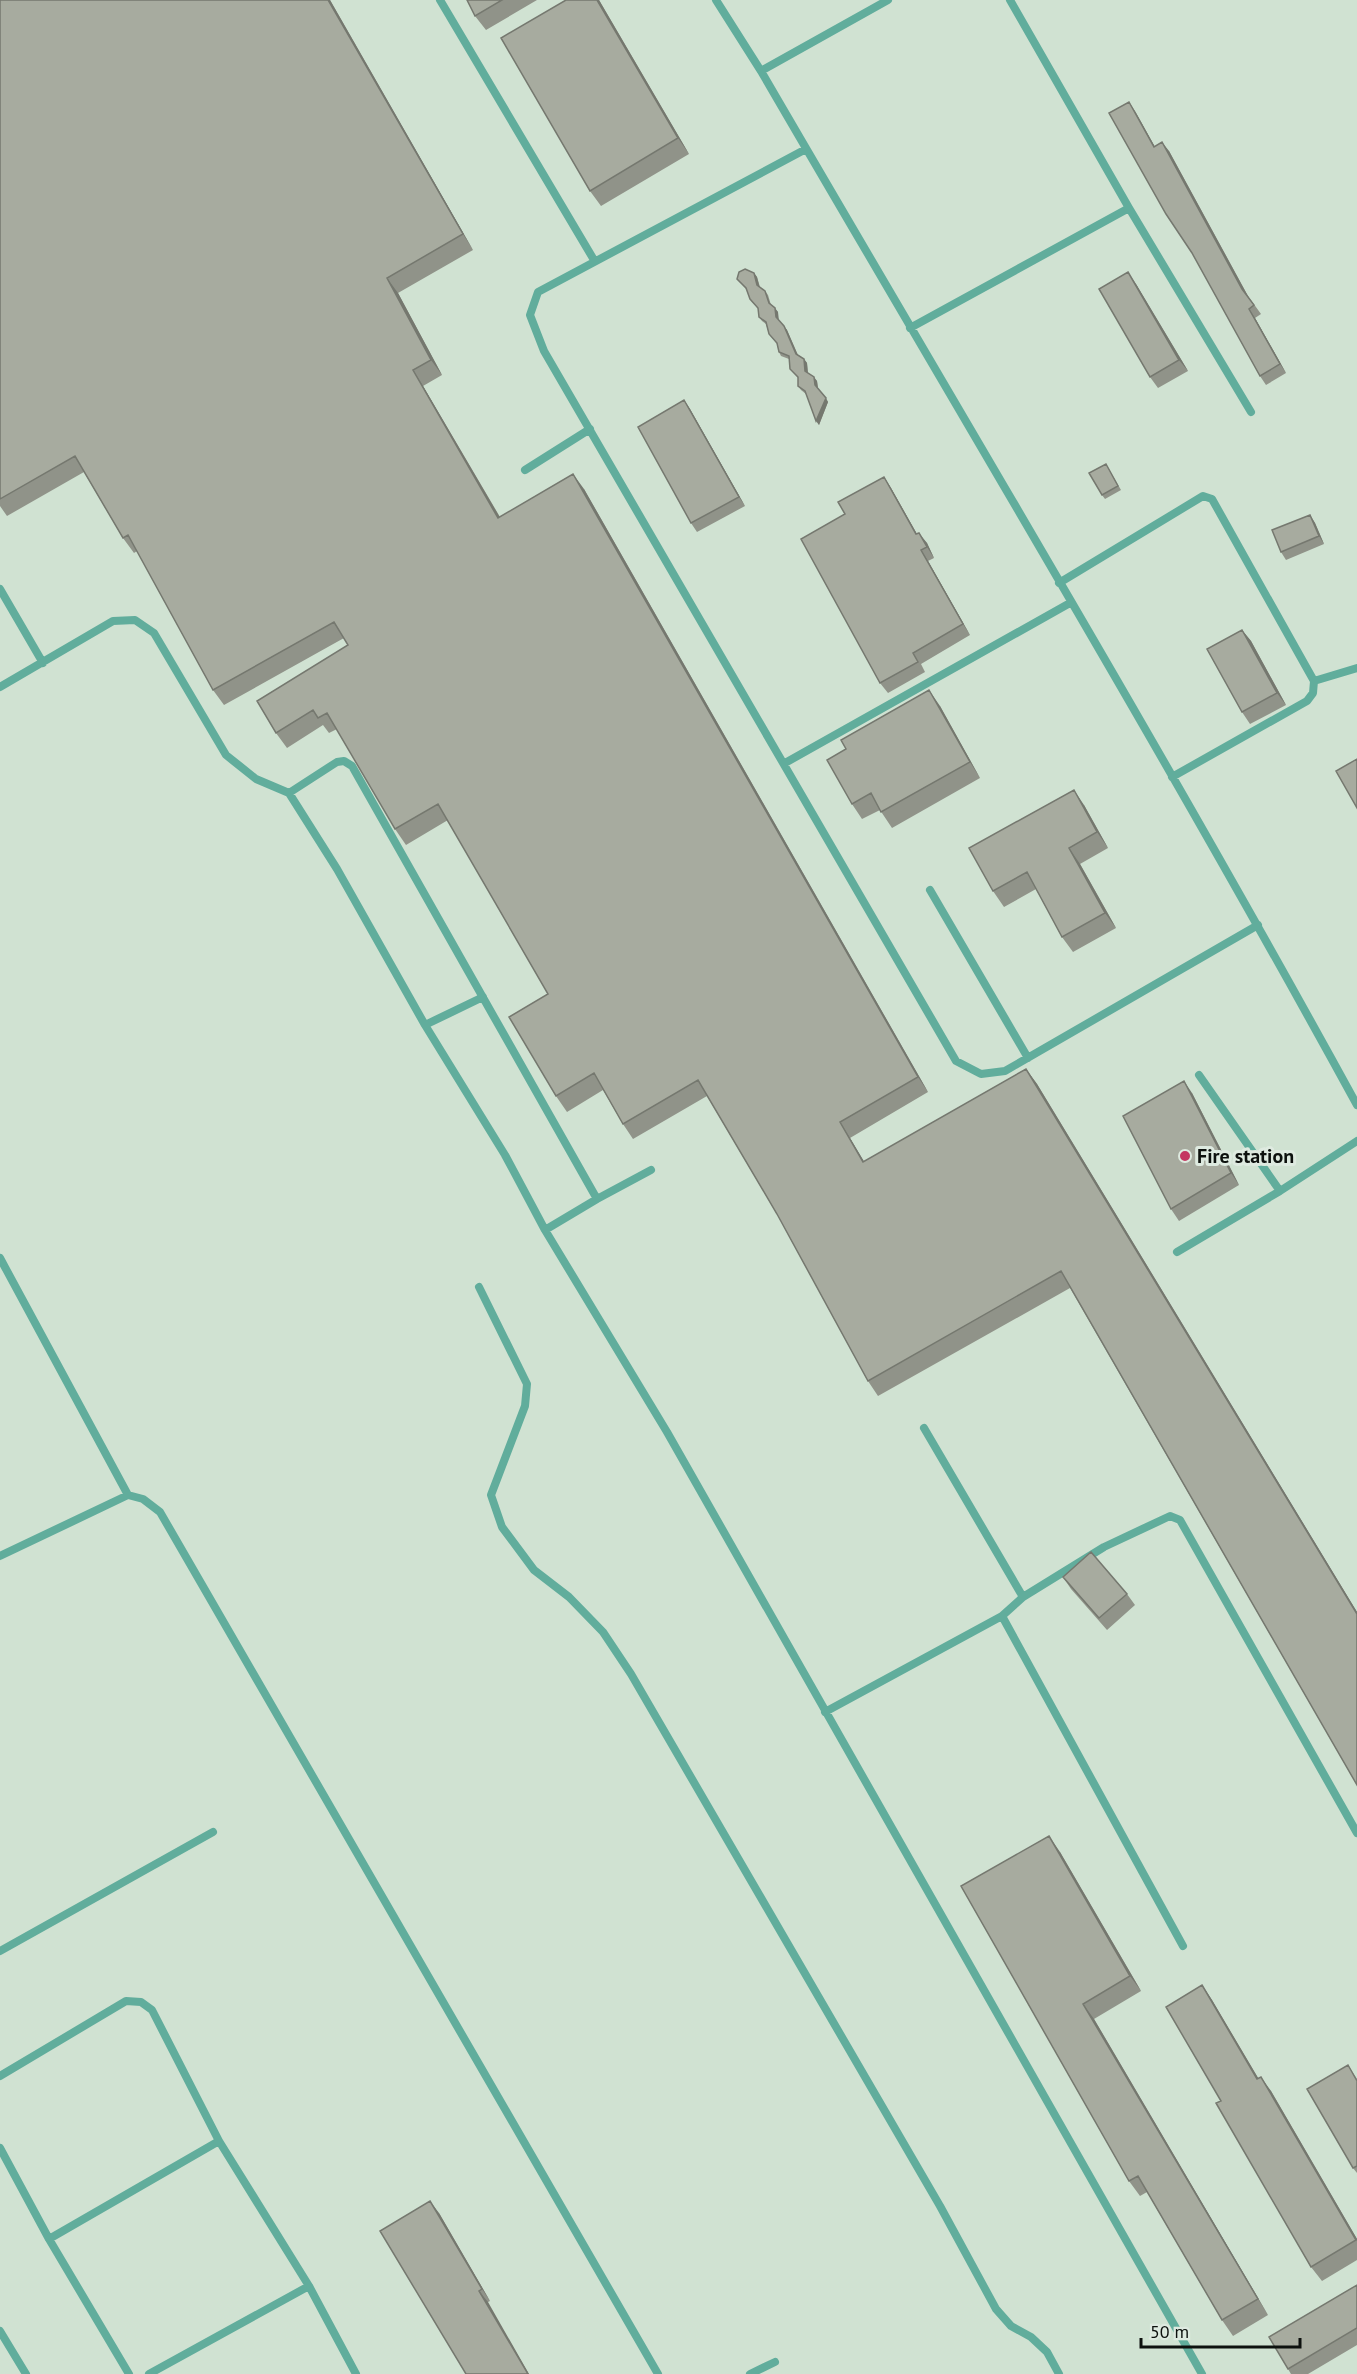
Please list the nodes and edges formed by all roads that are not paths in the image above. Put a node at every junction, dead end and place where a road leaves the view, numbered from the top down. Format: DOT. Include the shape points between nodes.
graph roads {
  1 [pos="440,0"];
  2 [pos="716,0"];
  3 [pos="888,0"];
  4 [pos="1010,0"];
  5 [pos="761,71"];
  6 [pos="806,149"];
  7 [pos="1129,208"];
  8 [pos="594,260"];
  9 [pos="910,328"];
  10 [pos="1251,412"];
  11 [pos="590,429"];
  12 [pos="525,470"];
  13 [pos="1059,583"];
  14 [pos="0,589"];
  15 [pos="1070,603"];
  16 [pos="43,663"];
  17 [pos="1357,668"];
  18 [pos="1314,681"];
  19 [pos="0,687"];
  20 [pos="785,763"];
  21 [pos="1172,777"];
  22 [pos="289,793"];
  23 [pos="930,890"];
  24 [pos="1258,925"];
  25 [pos="483,997"];
  26 [pos="425,1025"];
  27 [pos="1028,1058"];
  28 [pos="1199,1075"];
  29 [pos="1357,1105"];
  30 [pos="1357,1141"];
  31 [pos="651,1170"];
  32 [pos="1280,1191"];
  33 [pos="597,1199"];
  34 [pos="545,1230"];
  35 [pos="1177,1252"];
  36 [pos="0,1258"];
  37 [pos="479,1287"];
  38 [pos="924,1428"];
  39 [pos="128,1495"];
  40 [pos="0,1556"];
  41 [pos="1023,1597"];
  42 [pos="1002,1616"];
  43 [pos="825,1712"];
  44 [pos="213,1832"];
  45 [pos="1357,1833"];
  46 [pos="1183,1946"];
  47 [pos="0,1951"];
  48 [pos="0,2076"];
  49 [pos="219,2141"];
  50 [pos="0,2148"];
  51 [pos="49,2239"];
  52 [pos="309,2286"];
  53 [pos="0,2331"];
  54 [pos="775,2362"];
  55 [pos="26,2374"];
  56 [pos="129,2374"];
  57 [pos="149,2374"];
  58 [pos="356,2374"];
  59 [pos="658,2374"];
  60 [pos="750,2374"];
  61 [pos="1059,2374"];
  62 [pos="1202,2374"];
  1 -- 8 [label="lane"];
  2 -- 5 [label="lane"];
  3 -- 5 [label="lane"];
  4 -- 7 [label="lane"];
  5 -- 6 [label="lane"];
  6 -- 8 [label="lane"];
  6 -- 9 [label="lane"];
  7 -- 9 [label="lane"];
  7 -- 10 [label="lane"];
  8 -- 11 [label="lane" via="538,292 530,315 544,351"];
  9 -- 13 [label="lane"];
  11 -- 12 [label="lane"];
  11 -- 20 [label="lane"];
  13 -- 15 [label="lane"];
  13 -- 18 [label="lane" via="1203,496 1212,499"];
  14 -- 16 [label="lane"];
  15 -- 20 [label="lane"];
  15 -- 21 [label="lane"];
  16 -- 19 [label="lane"];
  16 -- 22 [label="lane" via="113,621 135,620 154,633 226,755 256,779"];
  17 -- 18 [label="lane"];
  18 -- 21 [label="lane" via="1313,693 1307,701"];
  20 -- 27 [label="lane" via="956,1061 981,1074 1005,1071"];
  21 -- 24 [label="lane"];
  22 -- 25 [label="lane" via="338,762 352,766"];
  22 -- 26 [label="lane" via="337,868"];
  23 -- 27 [label="lane"];
  24 -- 27 [label="lane"];
  24 -- 29 [label="lane"];
  25 -- 26 [label="lane"];
  25 -- 33 [label="lane"];
  26 -- 34 [label="lane" via="505,1155"];
  28 -- 32 [label="lane"];
  30 -- 32 [label="lane"];
  31 -- 33 [label="lane"];
  32 -- 35 [label="lane"];
  33 -- 34 [label="lane"];
  34 -- 43 [label="lane" via="667,1432"];
  36 -- 39 [label="lane"];
  37 -- 61 [label="lane" via="527,1384 525,1406 491,1495 502,1527 534,1570 569,1597 603,1632 631,1674 996,2308 1011,2326 1047,2352"];
  38 -- 41 [label="lane"];
  39 -- 40 [label="lane"];
  39 -- 59 [label="lane" via="142,1499 167,1522"];
  41 -- 42 [label="lane"];
  41 -- 45 [label="lane" via="1104,1547 1170,1516 1180,1520"];
  42 -- 43 [label="lane"];
  42 -- 46 [label="lane"];
  43 -- 62 [label="lane"];
  44 -- 47 [label="lane"];
  48 -- 49 [label="lane" via="126,2001 141,2002 152,2010"];
  49 -- 51 [label="lane"];
  49 -- 52 [label="lane"];
  50 -- 51 [label="lane"];
  51 -- 56 [label="lane"];
  52 -- 57 [label="lane"];
  52 -- 58 [label="lane"];
  53 -- 55 [label="lane"];
  54 -- 60 [label="lane"];
}
